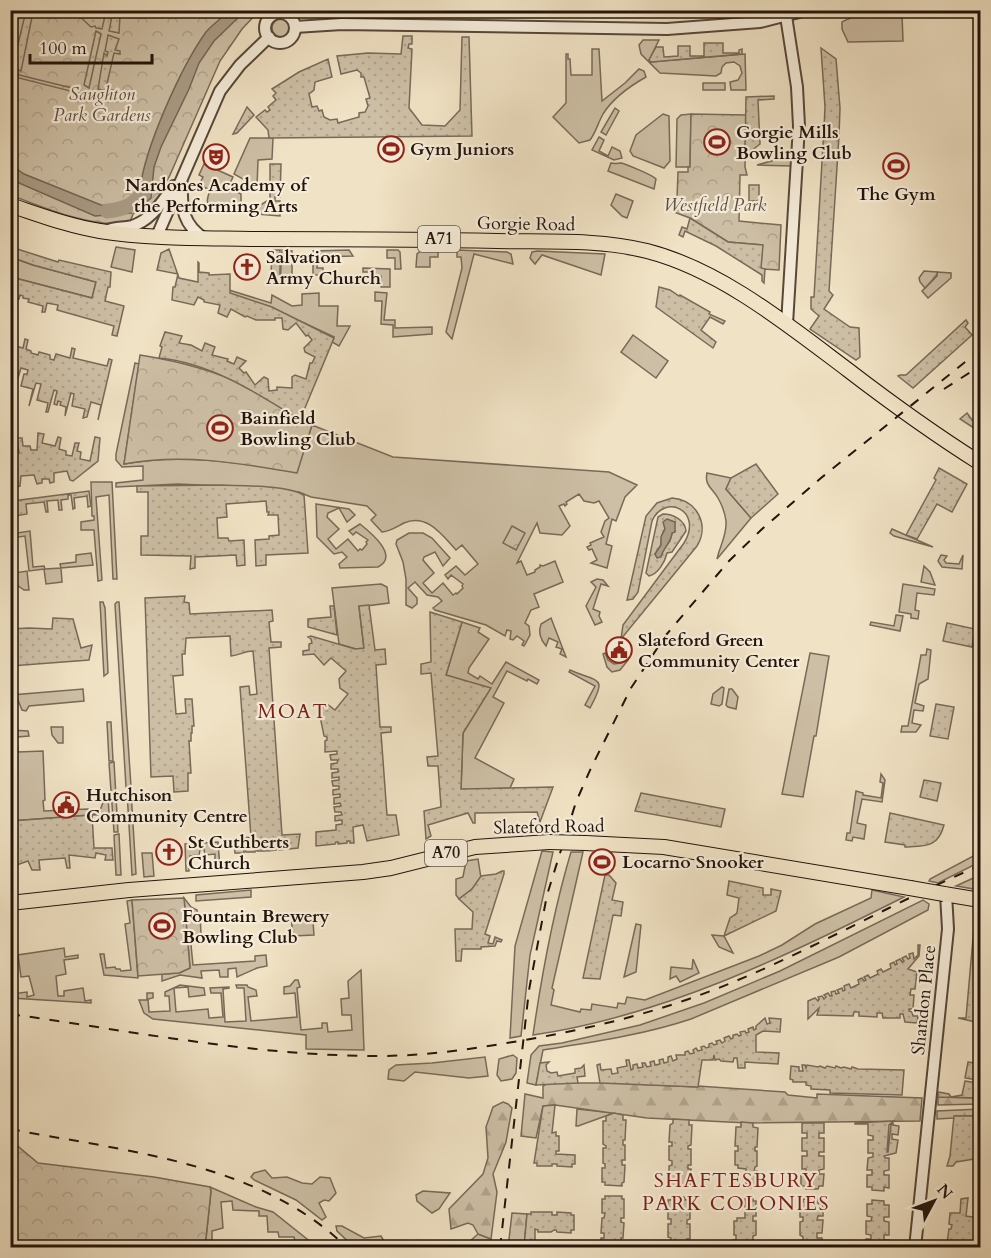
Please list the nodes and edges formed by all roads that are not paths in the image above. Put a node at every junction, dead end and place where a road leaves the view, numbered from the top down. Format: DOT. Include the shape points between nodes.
graph roads {
  1 [pos="807,10"];
  2 [pos="276,12"];
  3 [pos="786,16"];
  4 [pos="295,27"];
  5 [pos="269,37"];
  6 [pos="182,177"];
  7 [pos="10,205"];
  8 [pos="102,231"];
  9 [pos="157,236"];
  10 [pos="205,239"];
  11 [pos="787,324"];
  12 [pos="981,463"];
  13 [pos="945,894"];
  14 [pos="981,900"];
  15 [pos="10,903"];
  16 [pos="915,1248"];
  1 -- 3 [label="street"];
  2 -- 4 [label="street" via="289,16"];
  2 -- 5 [label="street" via="266,25"];
  3 -- 4 [label="street" via="759,22 667,29 342,24"];
  3 -- 11 [label="street" via="799,126"];
  4 -- 5 [label="street" via="291,39 284,43"];
  5 -- 6 [label="street" via="226,82"];
  6 -- 8 [label="street" via="146,219"];
  6 -- 9 [label="street"];
  6 -- 10 [label="street" via="183,215 192,230"];
  7 -- 8 [label="main road, Gorgie Road / A71" via="59,222"];
  8 -- 9 [label="main road, Gorgie Road / A71"];
  9 -- 10 [label="main road, Gorgie Road / A71"];
  10 -- 11 [label="main road, Gorgie Road / A71" via="411,239 611,245 646,251 693,268"];
  11 -- 12 [label="main road, Gorgie Road / A71" via="929,431"];
  13 -- 14 [label="main road, Slateford Road / A70"];
  13 -- 15 [label="main road, Slateford Road / A70, bridge" via="670,848 549,842 475,847 363,872"];
  13 -- 16 [label="street, Shandon Place" via="948,929"];
}
